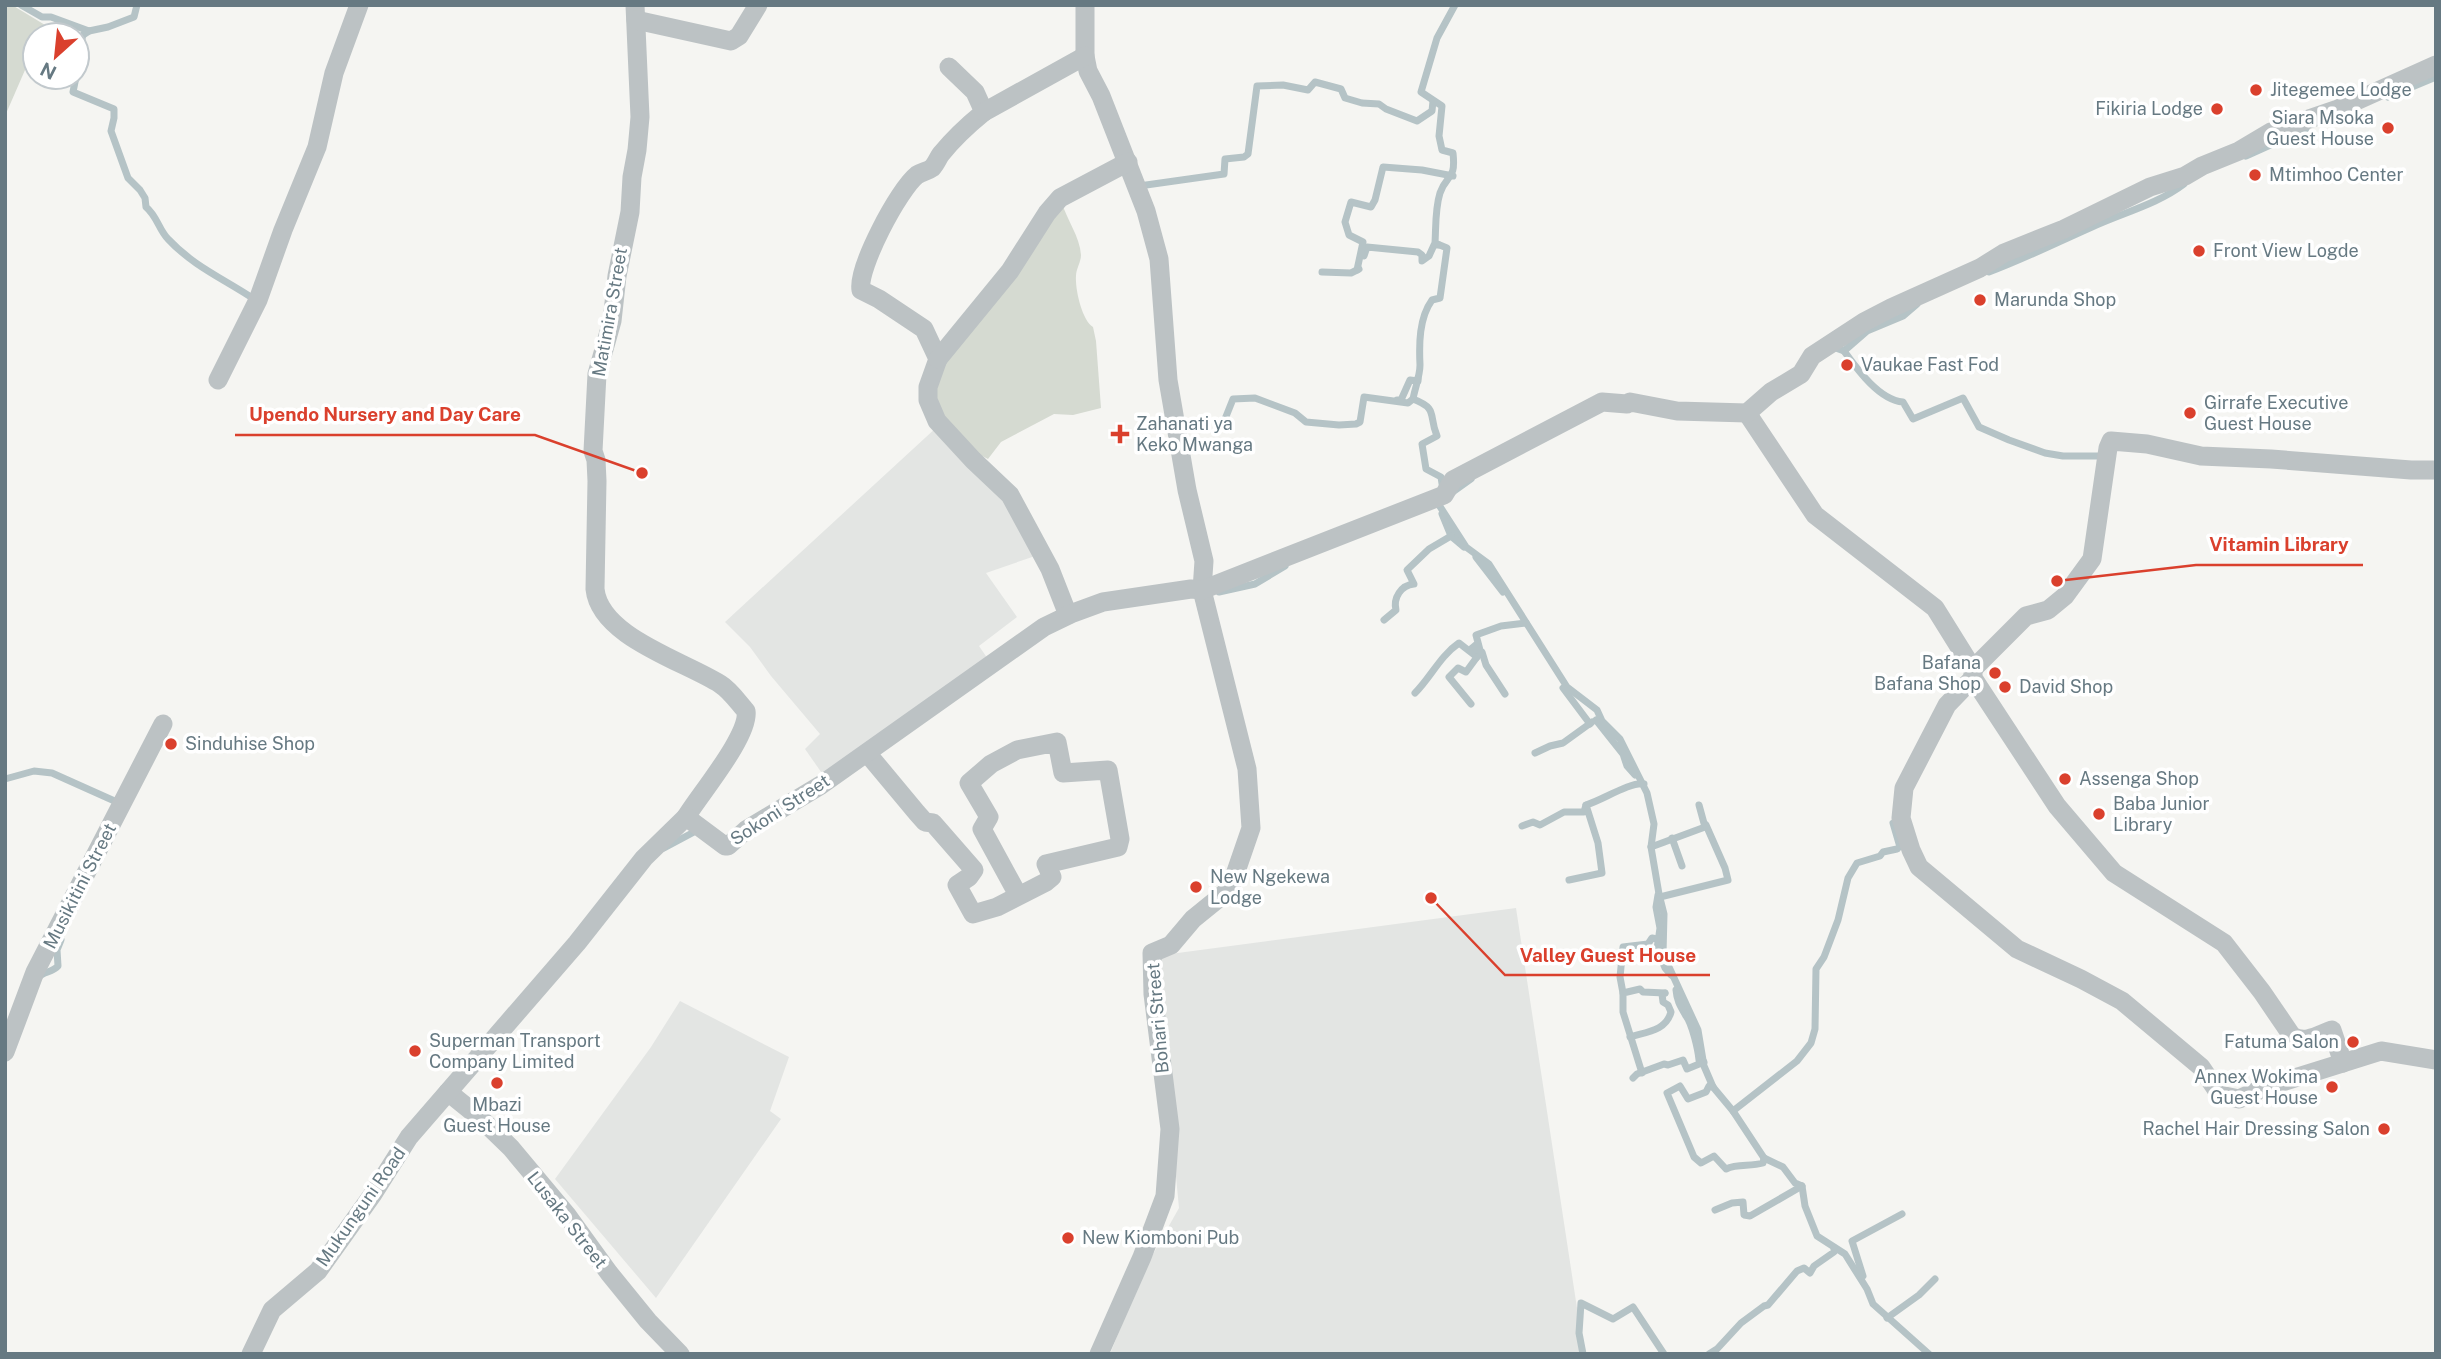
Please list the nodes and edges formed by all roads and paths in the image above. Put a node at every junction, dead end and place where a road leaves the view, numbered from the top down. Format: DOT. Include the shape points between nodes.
graph roads {
  1 [pos="359,5"];
  2 [pos="758,5"];
  3 [pos="1085,5"];
  4 [pos="635,13"];
  5 [pos="1085,56"];
  6 [pos="2436,65"];
  7 [pos="949,67"];
  8 [pos="984,112"];
  9 [pos="1128,162"];
  10 [pos="938,359"];
  11 [pos="218,380"];
  12 [pos="1747,413"];
  13 [pos="2436,470"];
  14 [pos="1202,590"];
  15 [pos="1070,614"];
  16 [pos="1973,674"];
  17 [pos="163,724"];
  18 [pos="867,753"];
  19 [pos="686,817"];
  20 [pos="1018,895"];
  21 [pos="5,1052"];
  22 [pos="2436,1060"];
  23 [pos="2343,1063"];
  24 [pos="448,1093"];
  25 [pos="251,1354"];
  26 [pos="680,1354"];
  27 [pos="1100,1354"];
  1 -- 11 [label="street" via="334,73 313,159 258,300"];
  2 -- 4 [label="street" via="731,41"];
  3 -- 5 [label="street"];
  4 -- 19 [label="street, Matimira Street" via="638,150 612,321 597,374 595,589 596,599 612,623 658,654 724,686 747,711 746,725 732,750"];
  5 -- 8 [label="street"];
  5 -- 9 [label="street"];
  6 -- 12 [label="street" via="2338,109 2271,132 2239,151 2150,187 1891,308 1812,356 1801,374"];
  7 -- 8 [label="street" via="975,92"];
  8 -- 10 [label="street" via="932,168 916,176 877,236 862,270 861,290 924,329"];
  9 -- 10 [label="street" via="1060,198 1010,271"];
  9 -- 14 [label="street" via="1159,259 1168,380 1204,561"];
  10 -- 15 [label="street" via="928,387 937,421 1010,495"];
  12 -- 14 [label="street, Sokoni Street" via="1602,402 1453,480 1444,495"];
  12 -- 16 [label="street" via="1815,515 1935,607"];
  13 -- 16 [label="street" via="2201,456 2111,441 2092,559 2065,596 2048,610 2026,615"];
  14 -- 15 [label="street, Sokoni Street" via="1123,598"];
  14 -- 27 [label="street, Bohari Street" via="1247,769 1251,828 1230,889 1171,946 1152,953 1170,1129 1165,1196"];
  15 -- 18 [label="street, Sokoni Street" via="1033,633"];
  16 -- 23 [label="street" via="2057,806 2114,873 2224,943 2292,1036 2310,1039 2332,1030"];
  16 -- 23 [label="street" via="1947,705 1904,788 1901,818 1919,867 2017,949 2122,1001 2201,1067 2220,1096 2239,1099"];
  17 -- 21 [label="street, Musikitini Street" via="35,972"];
  18 -- 19 [label="street, Sokoni Street" via="728,846"];
  18 -- 20 [label="street" via="909,805 925,822 933,822 974,870 957,885 973,914"];
  19 -- 24 [label="street" via="644,858 578,943"];
  20 -- 20 [label="street" via="982,829 989,817 969,783 1017,750 1057,742 1063,773 1108,770 1120,839 1118,846 1046,864 1050,880"];
  22 -- 23 [label="street" via="2381,1051"];
  24 -- 25 [label="street, Mukunguni Road" via="409,1137 318,1270 272,1310"];
  24 -- 26 [label="street, Lusaka Street" via="511,1148 648,1321"];
}
